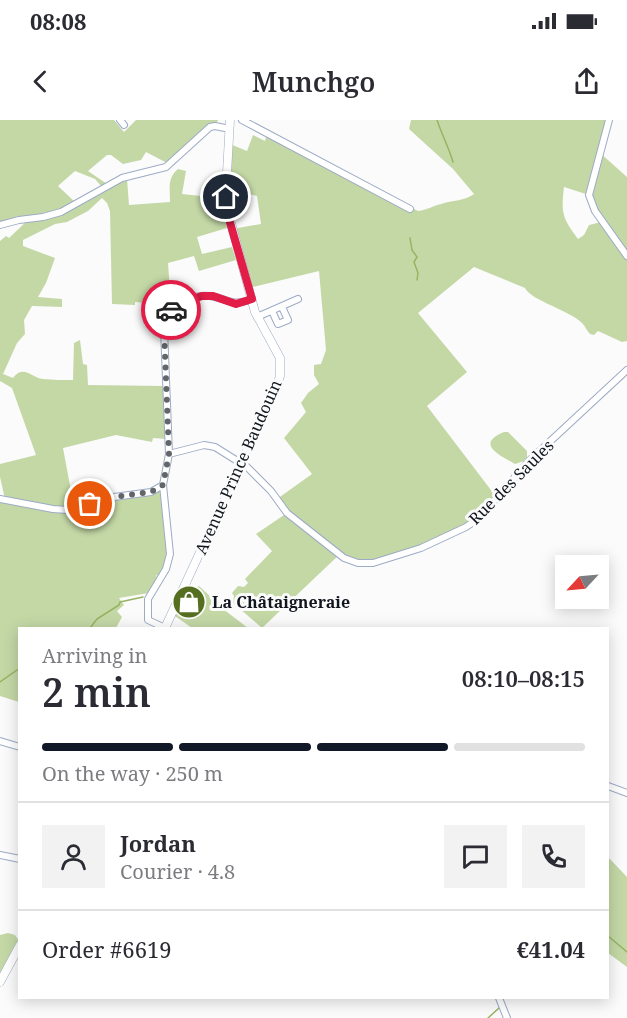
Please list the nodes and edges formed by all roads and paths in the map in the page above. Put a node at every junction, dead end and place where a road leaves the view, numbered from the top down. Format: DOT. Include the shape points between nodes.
graph roads {
  1 [pos="242,120"];
  2 [pos="609,120"];
  3 [pos="230,124"];
  4 [pos="410,209"];
  5 [pos="0,225"];
  6 [pos="627,256"];
  7 [pos="252,299"];
  8 [pos="298,299"];
  9 [pos="282,307"];
  10 [pos="272,311"];
  11 [pos="257,317"];
  12 [pos="627,370"];
  13 [pos="169,454"];
  14 [pos="242,464"];
  15 [pos="163,485"];
  16 [pos="0,499"];
  17 [pos="163,627"];
  18 [pos="165,627"];
  19 [pos="0,741"];
  20 [pos="18,746"];
  21 [pos="609,786"];
  22 [pos="627,793"];
  23 [pos="0,855"];
  24 [pos="18,860"];
  25 [pos="18,949"];
  26 [pos="0,982"];
  27 [pos="499,999"];
  28 [pos="507,1018"];
  1 -- 4 [label="street"];
  2 -- 6 [label="street" via="589,195 598,217"];
  3 -- 5 [label="street" via="210,127 170,165 122,178 61,212"];
  3 -- 7 [label="street, Avenue Prince Baudouin" via="227,204"];
  7 -- 11 [label="street, Avenue Prince Baudouin"];
  7 -- 13 [label="street" via="236,304 202,296 169,313 164,329"];
  8 -- 9 [label="street"];
  9 -- 10 [label="street"];
  9 -- 10 [label="street" via="288,320 278,324"];
  10 -- 11 [label="street"];
  11 -- 14 [label="street, Avenue Prince Baudouin" via="279,355 281,366 276,388"];
  12 -- 14 [label="street, Rue des Saules" via="530,460 479,518 466,528 385,560 365,564 349,560 287,513 271,491"];
  13 -- 14 [label="street, Rue des Saules" via="210,445"];
  13 -- 15 [label="street"];
  14 -- 18 [label="street, Avenue Prince Baudouin"];
  15 -- 16 [label="street" via="151,492 68,510"];
  15 -- 17 [label="street" via="169,562 148,599 147,610 148,620"];
  19 -- 20 [label="street"];
  21 -- 22 [label="street"];
  23 -- 24 [label="street"];
  25 -- 26 [label="street"];
  27 -- 28 [label="street"];
}
